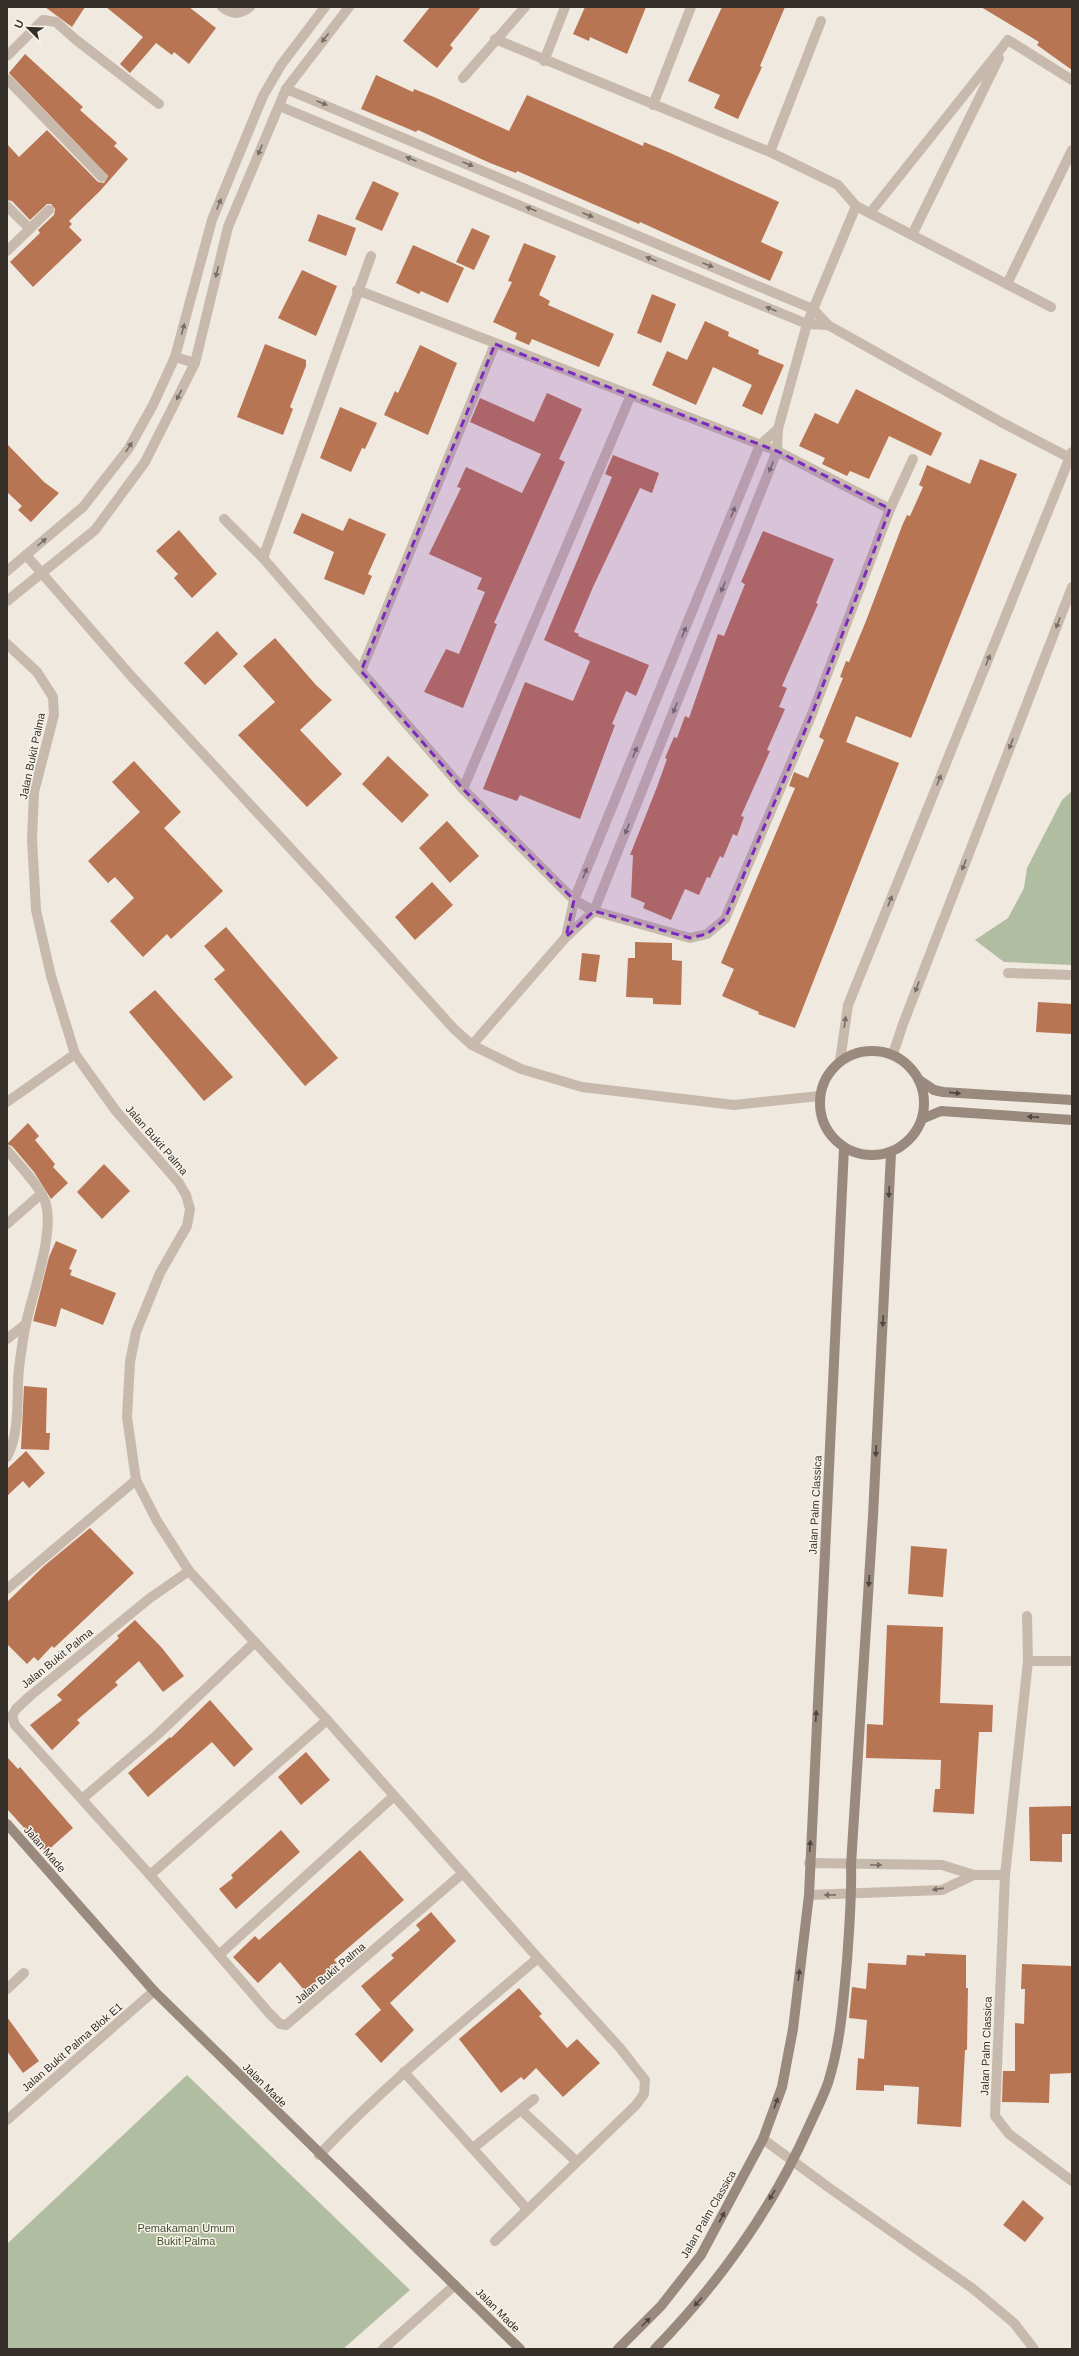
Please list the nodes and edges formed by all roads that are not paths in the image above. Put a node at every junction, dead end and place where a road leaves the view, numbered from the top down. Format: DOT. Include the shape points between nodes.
graph roads {
  1 [pos="222,7"];
  2 [pos="250,7"];
  3 [pos="325,7"];
  4 [pos="349,7"];
  5 [pos="525,7"];
  6 [pos="565,7"];
  7 [pos="691,7"];
  8 [pos="821,21"];
  9 [pos="495,39"];
  10 [pos="1008,40"];
  11 [pos="7,56"];
  12 [pos="544,61"];
  13 [pos="463,78"];
  14 [pos="7,79"];
  15 [pos="1072,80"];
  16 [pos="286,89"];
  17 [pos="159,104"];
  18 [pos="653,105"];
  19 [pos="279,106"];
  20 [pos="1072,150"];
  21 [pos="770,152"];
  22 [pos="102,176"];
  23 [pos="7,206"];
  24 [pos="856,206"];
  25 [pos="49,210"];
  26 [pos="870,213"];
  27 [pos="30,229"];
  28 [pos="912,235"];
  29 [pos="7,251"];
  30 [pos="371,256"];
  31 [pos="1007,284"];
  32 [pos="357,290"];
  33 [pos="1051,307"];
  34 [pos="813,309"];
  35 [pos="807,324"];
  36 [pos="828,325"];
  37 [pos="495,344"];
  38 [pos="175,357"];
  39 [pos="195,363"];
  40 [pos="631,394"];
  41 [pos="778,429"];
  42 [pos="760,445"];
  43 [pos="778,451"];
  44 [pos="1071,456"];
  45 [pos="913,459"];
  46 [pos="890,509"];
  47 [pos="224,519"];
  48 [pos="26,555"];
  49 [pos="262,558"];
  50 [pos="9,569"];
  51 [pos="42,572"];
  52 [pos="1072,587"];
  53 [pos="7,601"];
  54 [pos="7,644"];
  55 [pos="361,671"];
  56 [pos="463,789"];
  57 [pos="574,900"];
  58 [pos="594,911"];
  59 [pos="566,937"];
  60 [pos="1008,973"];
  61 [pos="1072,975"];
  62 [pos="472,1044"];
  63 [pos="75,1054"];
  64 [pos="893,1054"];
  65 [pos="840,1061"];
  66 [pos="919,1080"];
  67 [pos="819,1096"];
  68 [pos="1072,1100"];
  69 [pos="7,1102"];
  70 [pos="922,1119"];
  71 [pos="1072,1120"];
  72 [pos="844,1148"];
  73 [pos="7,1150"];
  74 [pos="891,1153"];
  75 [pos="41,1194"];
  76 [pos="7,1224"];
  77 [pos="26,1324"];
  78 [pos="7,1339"];
  79 [pos="7,1457"];
  80 [pos="136,1480"];
  81 [pos="189,1571"];
  82 [pos="7,1589"];
  83 [pos="1027,1616"];
  84 [pos="255,1642"];
  85 [pos="1028,1661"];
  86 [pos="1072,1661"];
  87 [pos="327,1720"];
  88 [pos="394,1796"];
  89 [pos="82,1799"];
  90 [pos="7,1824"];
  91 [pos="809,1863"];
  92 [pos="851,1865"];
  93 [pos="463,1873"];
  94 [pos="150,1875"];
  95 [pos="974,1875"];
  96 [pos="1005,1875"];
  97 [pos="852,1894"];
  98 [pos="809,1895"];
  99 [pos="220,1954"];
  100 [pos="538,1958"];
  101 [pos="24,1973"];
  102 [pos="7,1989"];
  103 [pos="154,1991"];
  104 [pos="404,2072"];
  105 [pos="534,2099"];
  106 [pos="521,2110"];
  107 [pos="7,2120"];
  108 [pos="763,2139"];
  109 [pos="473,2148"];
  110 [pos="319,2155"];
  111 [pos="576,2161"];
  112 [pos="793,2162"];
  113 [pos="1072,2181"];
  114 [pos="527,2209"];
  115 [pos="495,2241"];
  116 [pos="455,2285"];
  117 [pos="383,2349"];
  118 [pos="520,2349"];
  119 [pos="618,2349"];
  120 [pos="655,2349"];
  121 [pos="1034,2349"];
  1 -- 2 [label="street" via="231,13 239,14"];
  38 -- 3 [label="street, one-way" via="212,220 263,96 281,65"];
  4 -- 16 [label="street, one-way"];
  5 -- 9 [label="street"];
  6 -- 12 [label="street"];
  7 -- 18 [label="street"];
  8 -- 21 [label="street"];
  9 -- 12 [label="street"];
  9 -- 13 [label="street"];
  10 -- 15 [label="street"];
  10 -- 26 [label="street"];
  10 -- 28 [label="street"];
  11 -- 17 [label="street" via="43,20 56,22"];
  12 -- 18 [label="street"];
  14 -- 22 [label="street"];
  16 -- 19 [label="street"];
  16 -- 34 [label="street, one-way"];
  18 -- 21 [label="street"];
  35 -- 19 [label="street, one-way"];
  19 -- 39 [label="street, one-way" via="228,227"];
  20 -- 31 [label="street"];
  21 -- 24 [label="street" via="838,185"];
  23 -- 27 [label="street"];
  24 -- 26 [label="street"];
  24 -- 34 [label="street"];
  25 -- 27 [label="street"];
  26 -- 28 [label="street"];
  27 -- 29 [label="street"];
  28 -- 31 [label="street"];
  30 -- 32 [label="street"];
  31 -- 33 [label="street"];
  32 -- 37 [label="street"];
  32 -- 49 [label="street"];
  34 -- 35 [label="street"];
  34 -- 36 [label="street"];
  35 -- 36 [label="street"];
  35 -- 41 [label="street"];
  36 -- 44 [label="street"];
  37 -- 40 [label="street"];
  37 -- 55 [label="street"];
  38 -- 39 [label="street"];
  48 -- 38 [label="street, one-way" via="83,508 129,448 154,405"];
  39 -- 51 [label="street, one-way" via="145,462 94,530"];
  40 -- 42 [label="street"];
  40 -- 56 [label="street"];
  41 -- 42 [label="street"];
  41 -- 43 [label="street"];
  42 -- 43 [label="street"];
  57 -- 42 [label="street, one-way"];
  43 -- 46 [label="street"];
  43 -- 58 [label="street, one-way"];
  65 -- 44 [label="street, one-way" via="848,1005"];
  45 -- 46 [label="street"];
  46 -- 58 [label="street" via="812,714 725,919 707,934 690,938"];
  47 -- 49 [label="street"];
  48 -- 50 [label="street"];
  48 -- 51 [label="street"];
  49 -- 55 [label="street"];
  51 -- 53 [label="street"];
  51 -- 62 [label="street" via="132,677 454,1029"];
  52 -- 64 [label="street, one-way"];
  54 -- 63 [label="street, Jalan Bukit Palma" via="37,672 53,697 54,715 34,792 32,839 36,910 51,976"];
  55 -- 56 [label="street"];
  56 -- 57 [label="street"];
  57 -- 58 [label="street"];
  57 -- 59 [label="street"];
  58 -- 59 [label="street"];
  59 -- 62 [label="street"];
  60 -- 61 [label="street"];
  62 -- 67 [label="street" via="521,1069 582,1087 734,1104"];
  63 -- 69 [label="street"];
  63 -- 80 [label="street, Jalan Bukit Palma" via="116,1111 179,1183 190,1210 187,1226 160,1273 136,1332 130,1362 127,1417"];
  64 -- 65 [label="street" via="865,1050"];
  64 -- 66 [label="street" via="906,1062"];
  65 -- 67 [label="street" via="826,1077"];
  66 -- 68 [label="street, one-way" via="934,1090 943,1092"];
  66 -- 70 [label="street" via="925,1103"];
  67 -- 72 [label="street" via="820,1117 829,1135"];
  71 -- 70 [label="street, one-way" via="942,1111"];
  70 -- 74 [label="street" via="915,1133 904,1145"];
  72 -- 74 [label="street" via="859,1154 875,1156"];
  91 -- 72 [label="street, Jalan Palm Classica, one-way"];
  73 -- 75 [label="street"];
  74 -- 92 [label="street, one-way" via="873,1516"];
  75 -- 76 [label="street"];
  75 -- 77 [label="street" via="46,1204 46,1239"];
  77 -- 78 [label="street"];
  77 -- 79 [label="street" via="19,1368 15,1438"];
  80 -- 81 [label="street, Jalan Bukit Palma" via="157,1521"];
  80 -- 82 [label="street"];
  81 -- 84 [label="street, Jalan Bukit Palma"];
  81 -- 89 [label="street, Jalan Bukit Palma" via="150,1598 30,1696 12,1716 15,1725"];
  83 -- 85 [label="street, Jalan Palm Classica"];
  84 -- 87 [label="street, Jalan Bukit Palma"];
  84 -- 89 [label="street" via="157,1735"];
  85 -- 86 [label="street"];
  85 -- 96 [label="street, Jalan Palm Classica"];
  87 -- 88 [label="street, Jalan Bukit Palma"];
  87 -- 94 [label="street"];
  88 -- 93 [label="street, Jalan Bukit Palma"];
  88 -- 99 [label="street"];
  89 -- 94 [label="street, Jalan Bukit Palma"];
  90 -- 103 [label="street, Jalan Made"];
  91 -- 92 [label="street"];
  91 -- 98 [label="street, Jalan Palm Classica"];
  92 -- 95 [label="street, one-way" via="942,1864"];
  92 -- 97 [label="street"];
  93 -- 99 [label="street, Jalan Bukit Palma" via="286,2025 280,2024 269,2013"];
  93 -- 100 [label="street, Jalan Bukit Palma"];
  94 -- 99 [label="street, Jalan Bukit Palma"];
  95 -- 96 [label="street"];
  95 -- 97 [label="street, one-way" via="942,1890"];
  96 -- 113 [label="street, Jalan Palm Classica" via="995,2116 1009,2134"];
  97 -- 98 [label="street, one-way"];
  97 -- 112 [label="street" via="844,2011 837,2049 827,2084"];
  108 -- 98 [label="street, Jalan Palm Classica, one-way" via="782,2087 793,2029"];
  100 -- 104 [label="street"];
  100 -- 111 [label="street, Jalan Bukit Palma" via="620,2048 645,2080 644,2094 636,2105"];
  101 -- 102 [label="street"];
  103 -- 107 [label="street, Jalan Bukit Palma Blok E1"];
  103 -- 110 [label="street, Jalan Made"];
  104 -- 109 [label="street"];
  104 -- 110 [label="street"];
  105 -- 106 [label="street"];
  106 -- 109 [label="street"];
  106 -- 111 [label="street"];
  108 -- 112 [label="street"];
  119 -- 108 [label="street, Jalan Palm Classica, one-way" via="661,2306 701,2255"];
  109 -- 114 [label="street"];
  110 -- 116 [label="street, Jalan Made"];
  111 -- 114 [label="street, Jalan Bukit Palma"];
  112 -- 120 [label="street, one-way" via="731,2261 708,2291"];
  112 -- 121 [label="street" via="972,2288 1014,2323"];
  114 -- 115 [label="street, Jalan Bukit Palma"];
  116 -- 117 [label="street"];
  116 -- 118 [label="street, Jalan Made"];
}
